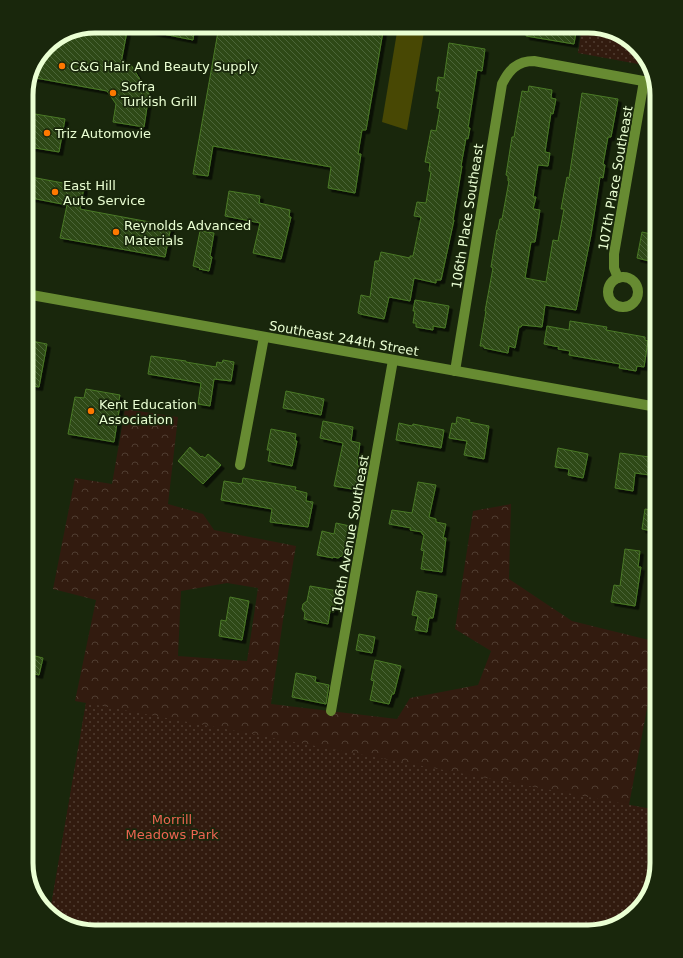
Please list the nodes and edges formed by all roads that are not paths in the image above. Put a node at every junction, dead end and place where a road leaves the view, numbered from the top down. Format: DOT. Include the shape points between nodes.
graph roads {
  1 [pos="649,82"];
  2 [pos="649,84"];
  3 [pos="618,278"];
  4 [pos="33,295"];
  5 [pos="264,337"];
  6 [pos="393,360"];
  7 [pos="455,371"];
  8 [pos="650,406"];
  9 [pos="240,465"];
  10 [pos="331,712"];
  1 -- 7 [label="street, 106th Place Southeast" via="534,61 520,63 512,68 502,84"];
  2 -- 3 [label="street, 107th Place Southeast" via="614,254 614,268"];
  4 -- 5 [label="street, Southeast 244th Street"];
  5 -- 6 [label="street, Southeast 244th Street"];
  5 -- 9 [label="street"];
  6 -- 7 [label="street, Southeast 244th Street"];
  6 -- 10 [label="street, 106th Avenue Southeast"];
  7 -- 8 [label="street, Southeast 244th Street"];
}
